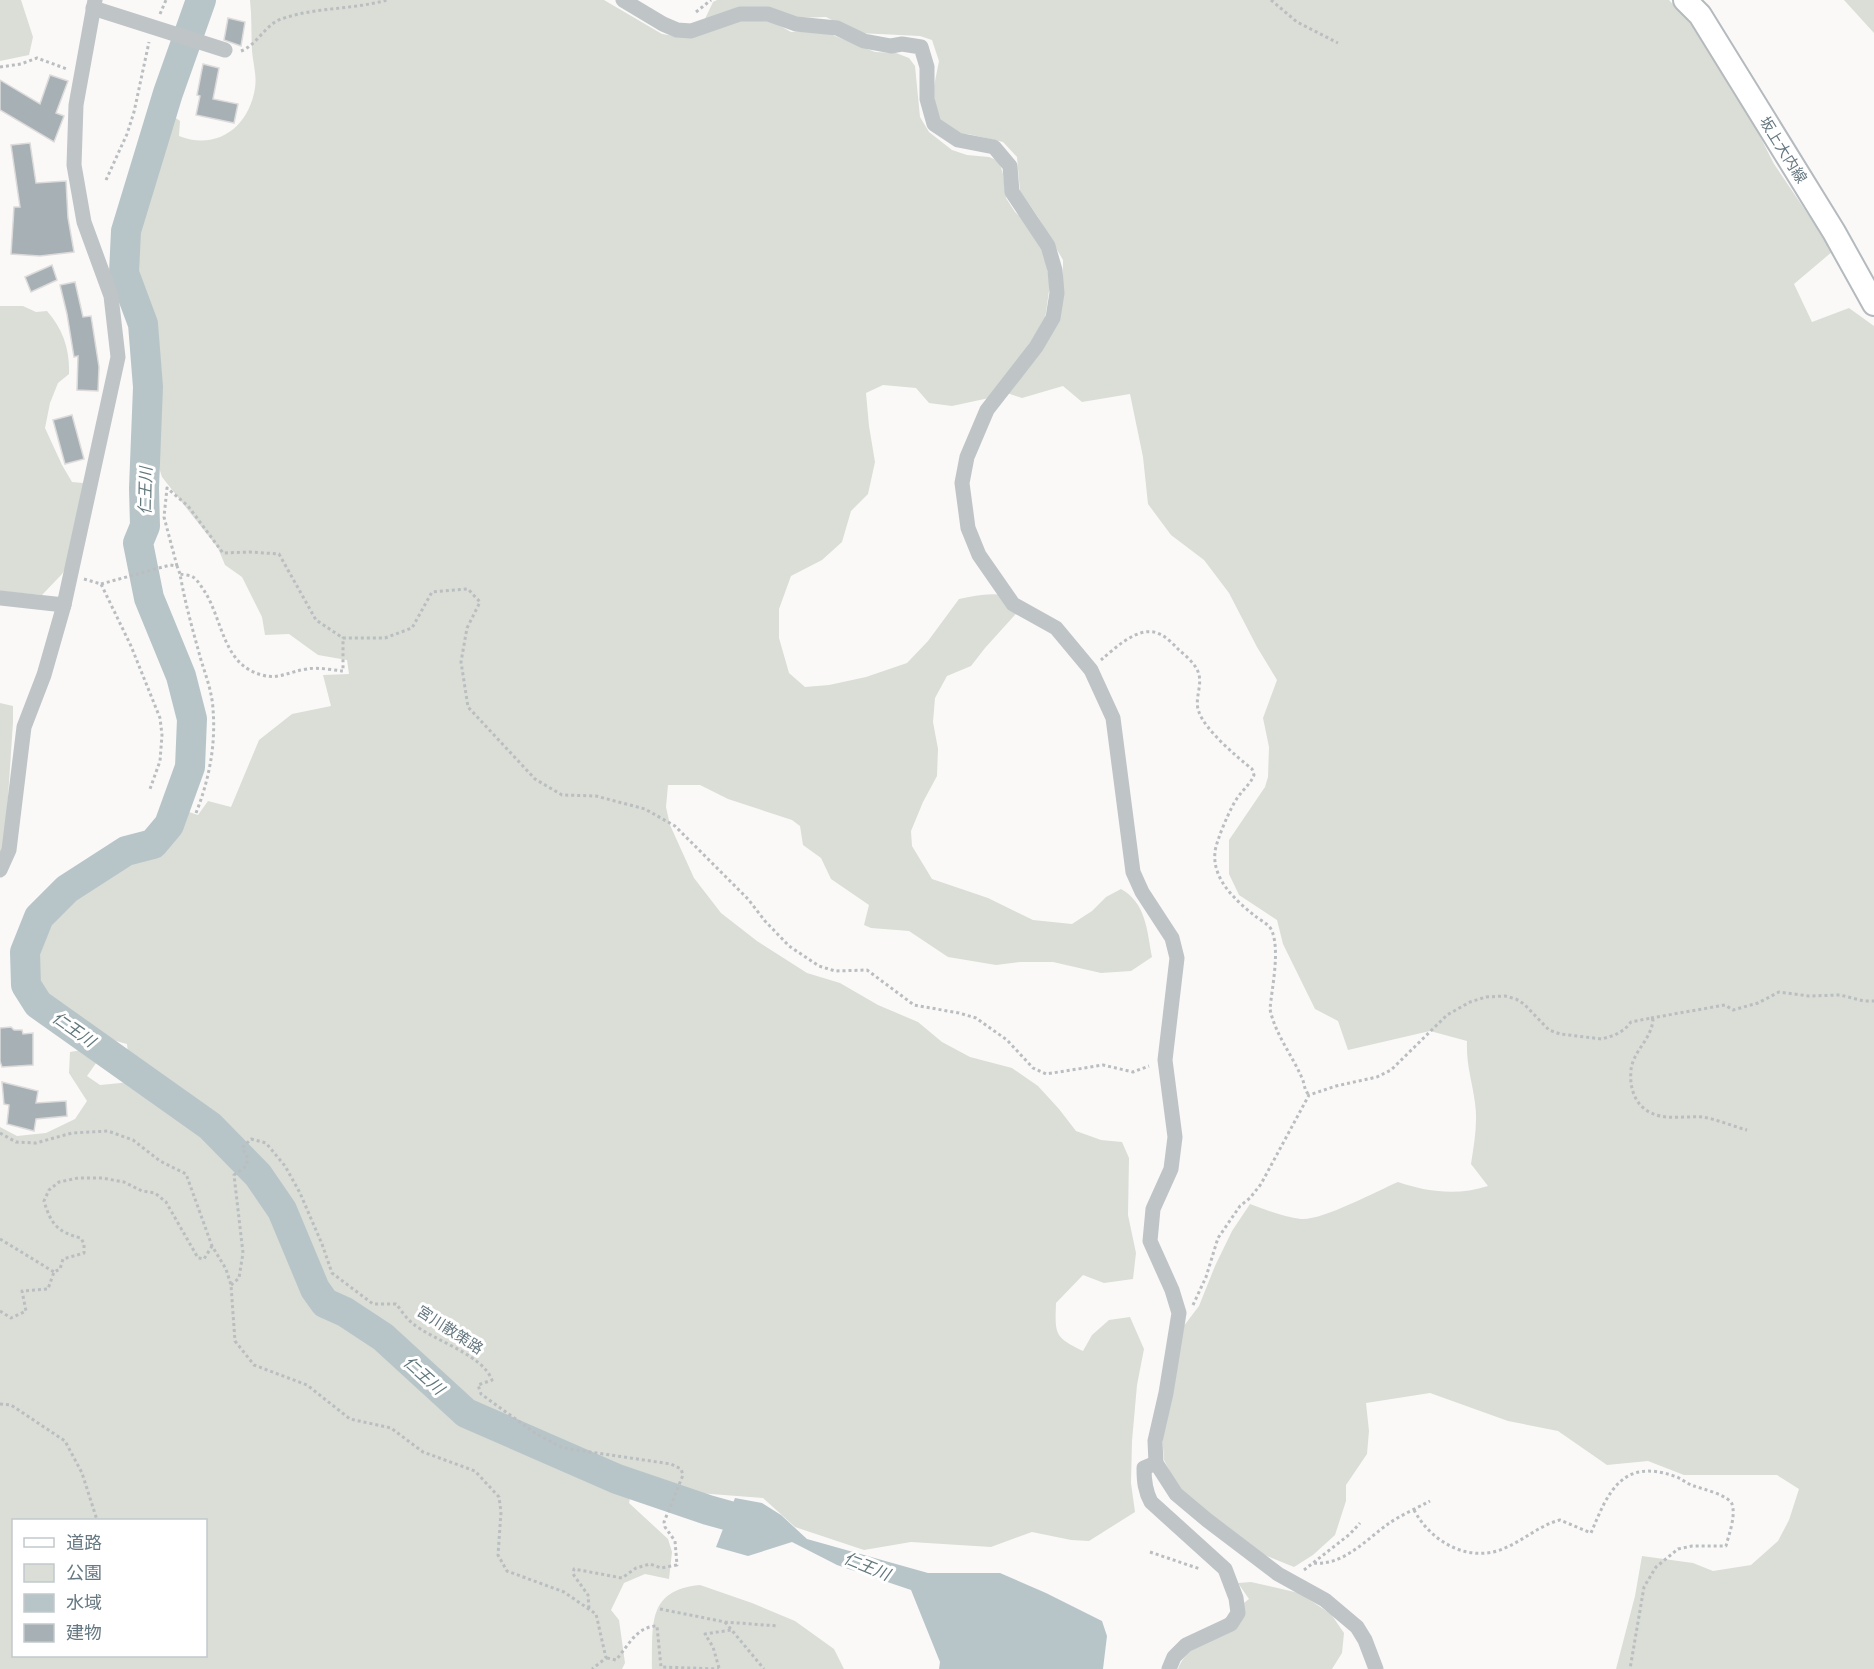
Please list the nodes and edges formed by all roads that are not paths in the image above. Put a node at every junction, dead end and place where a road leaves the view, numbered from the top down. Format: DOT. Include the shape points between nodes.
graph roads {
  1 [pos="623,0"];
  2 [pos="1685,0"];
  3 [pos="94,4"];
  4 [pos="225,50"];
  5 [pos="1874,304"];
  6 [pos="0,598"];
  7 [pos="64,605"];
  8 [pos="0,870"];
  9 [pos="1156,1463"];
  10 [pos="1169,1669"];
  11 [pos="1376,1669"];
  1 -- 9 [label="street" via="677,30 691,31 740,14 768,14 796,24 837,28 864,41 921,47 934,124 958,140 994,147 1010,166 1012,192 1048,246 1057,293 1053,318 1036,347 987,410 967,457 963,483 968,528 979,555 1013,604 1056,628 1091,670 1113,718 1133,872 1172,939 1177,958 1165,1060 1175,1137 1172,1169 1154,1209 1150,1241 1179,1313 1155,1441"];
  2 -- 5 [label="main road, 坂上大内線" via="1700,15"];
  3 -- 4 [label="street" via="156,29"];
  3 -- 7 [label="street" via="76,105 74,165 84,222 111,296 118,357"];
  6 -- 7 [label="street"];
  7 -- 8 [label="street" via="24,728 9,850"];
  9 -- 10 [label="street" via="1144,1468 1146,1494 1225,1569 1238,1613 1231,1624 1178,1651"];
  9 -- 11 [label="street" via="1176,1494 1245,1549 1294,1584 1325,1600 1357,1627"];
}
